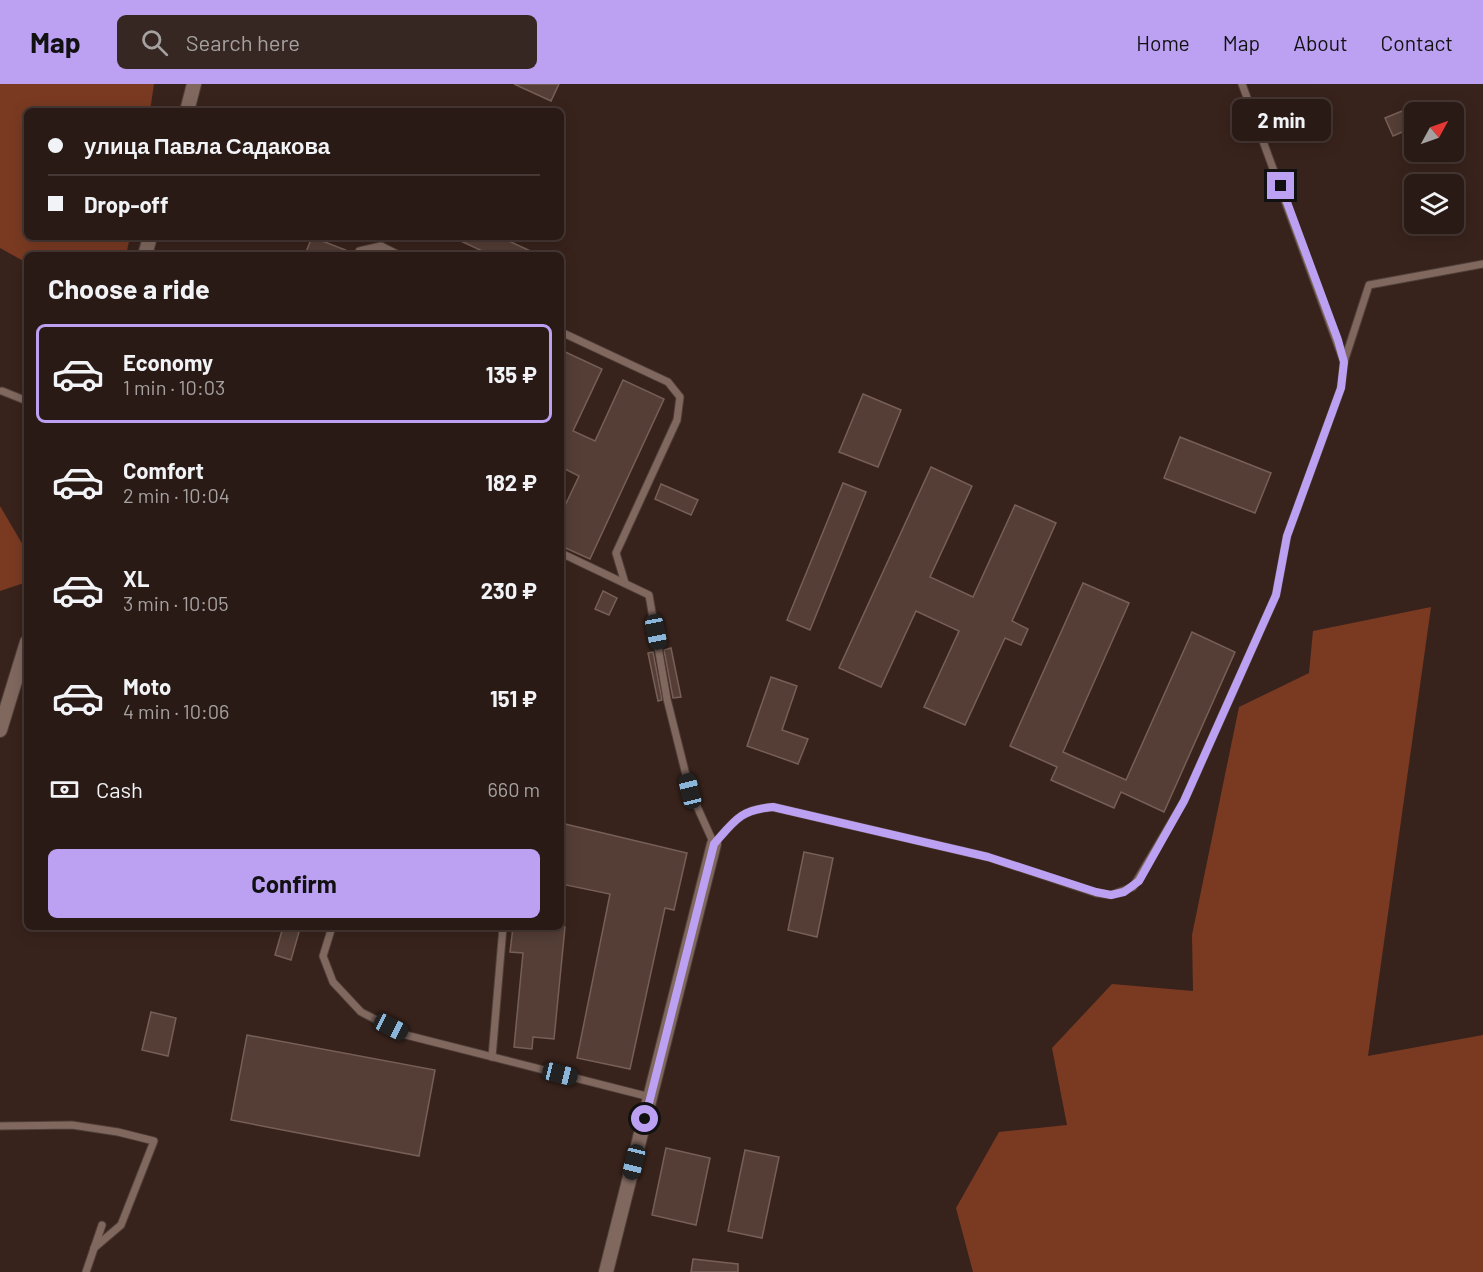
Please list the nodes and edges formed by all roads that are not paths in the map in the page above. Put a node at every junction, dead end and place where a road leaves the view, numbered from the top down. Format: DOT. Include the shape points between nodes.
graph roads {
  1 [pos="194,84"];
  2 [pos="1242,84"];
  3 [pos="188,108"];
  4 [pos="358,252"];
  5 [pos="393,252"];
  6 [pos="1483,264"];
  7 [pos="564,333"];
  8 [pos="1344,362"];
  9 [pos="2,391"];
  10 [pos="24,400"];
  11 [pos="564,554"];
  12 [pos="625,583"];
  13 [pos="24,652"];
  14 [pos="0,730"];
  15 [pos="714,844"];
  16 [pos="331,930"];
  17 [pos="503,930"];
  18 [pos="492,1057"];
  19 [pos="650,1097"];
  20 [pos="0,1126"];
  21 [pos="102,1225"];
  22 [pos="94,1248"];
  23 [pos="86,1272"];
  24 [pos="606,1272"];
  1 -- 3 [label="street"];
  2 -- 8 [label="lane"];
  4 -- 5 [label="lane" via="381,246"];
  6 -- 8 [label="lane" via="1370,285"];
  7 -- 12 [label="lane" via="668,382 680,397 677,420 616,553"];
  8 -- 15 [label="lane" via="1341,388 1287,536 1276,595 1184,801 1133,887 1111,895 1096,892 988,857 773,807 754,809 736,819"];
  9 -- 10 [label="lane"];
  11 -- 12 [label="lane"];
  12 -- 15 [label="lane" via="649,596 667,699 690,791"];
  13 -- 14 [label="street"];
  15 -- 19 [label="street"];
  16 -- 18 [label="lane" via="323,956 333,982 361,1012 406,1035"];
  17 -- 18 [label="lane"];
  18 -- 19 [label="lane"];
  19 -- 24 [label="street"];
  20 -- 22 [label="lane" via="72,1125 154,1141 121,1225"];
  21 -- 22 [label="lane"];
  22 -- 23 [label="lane"];
}
